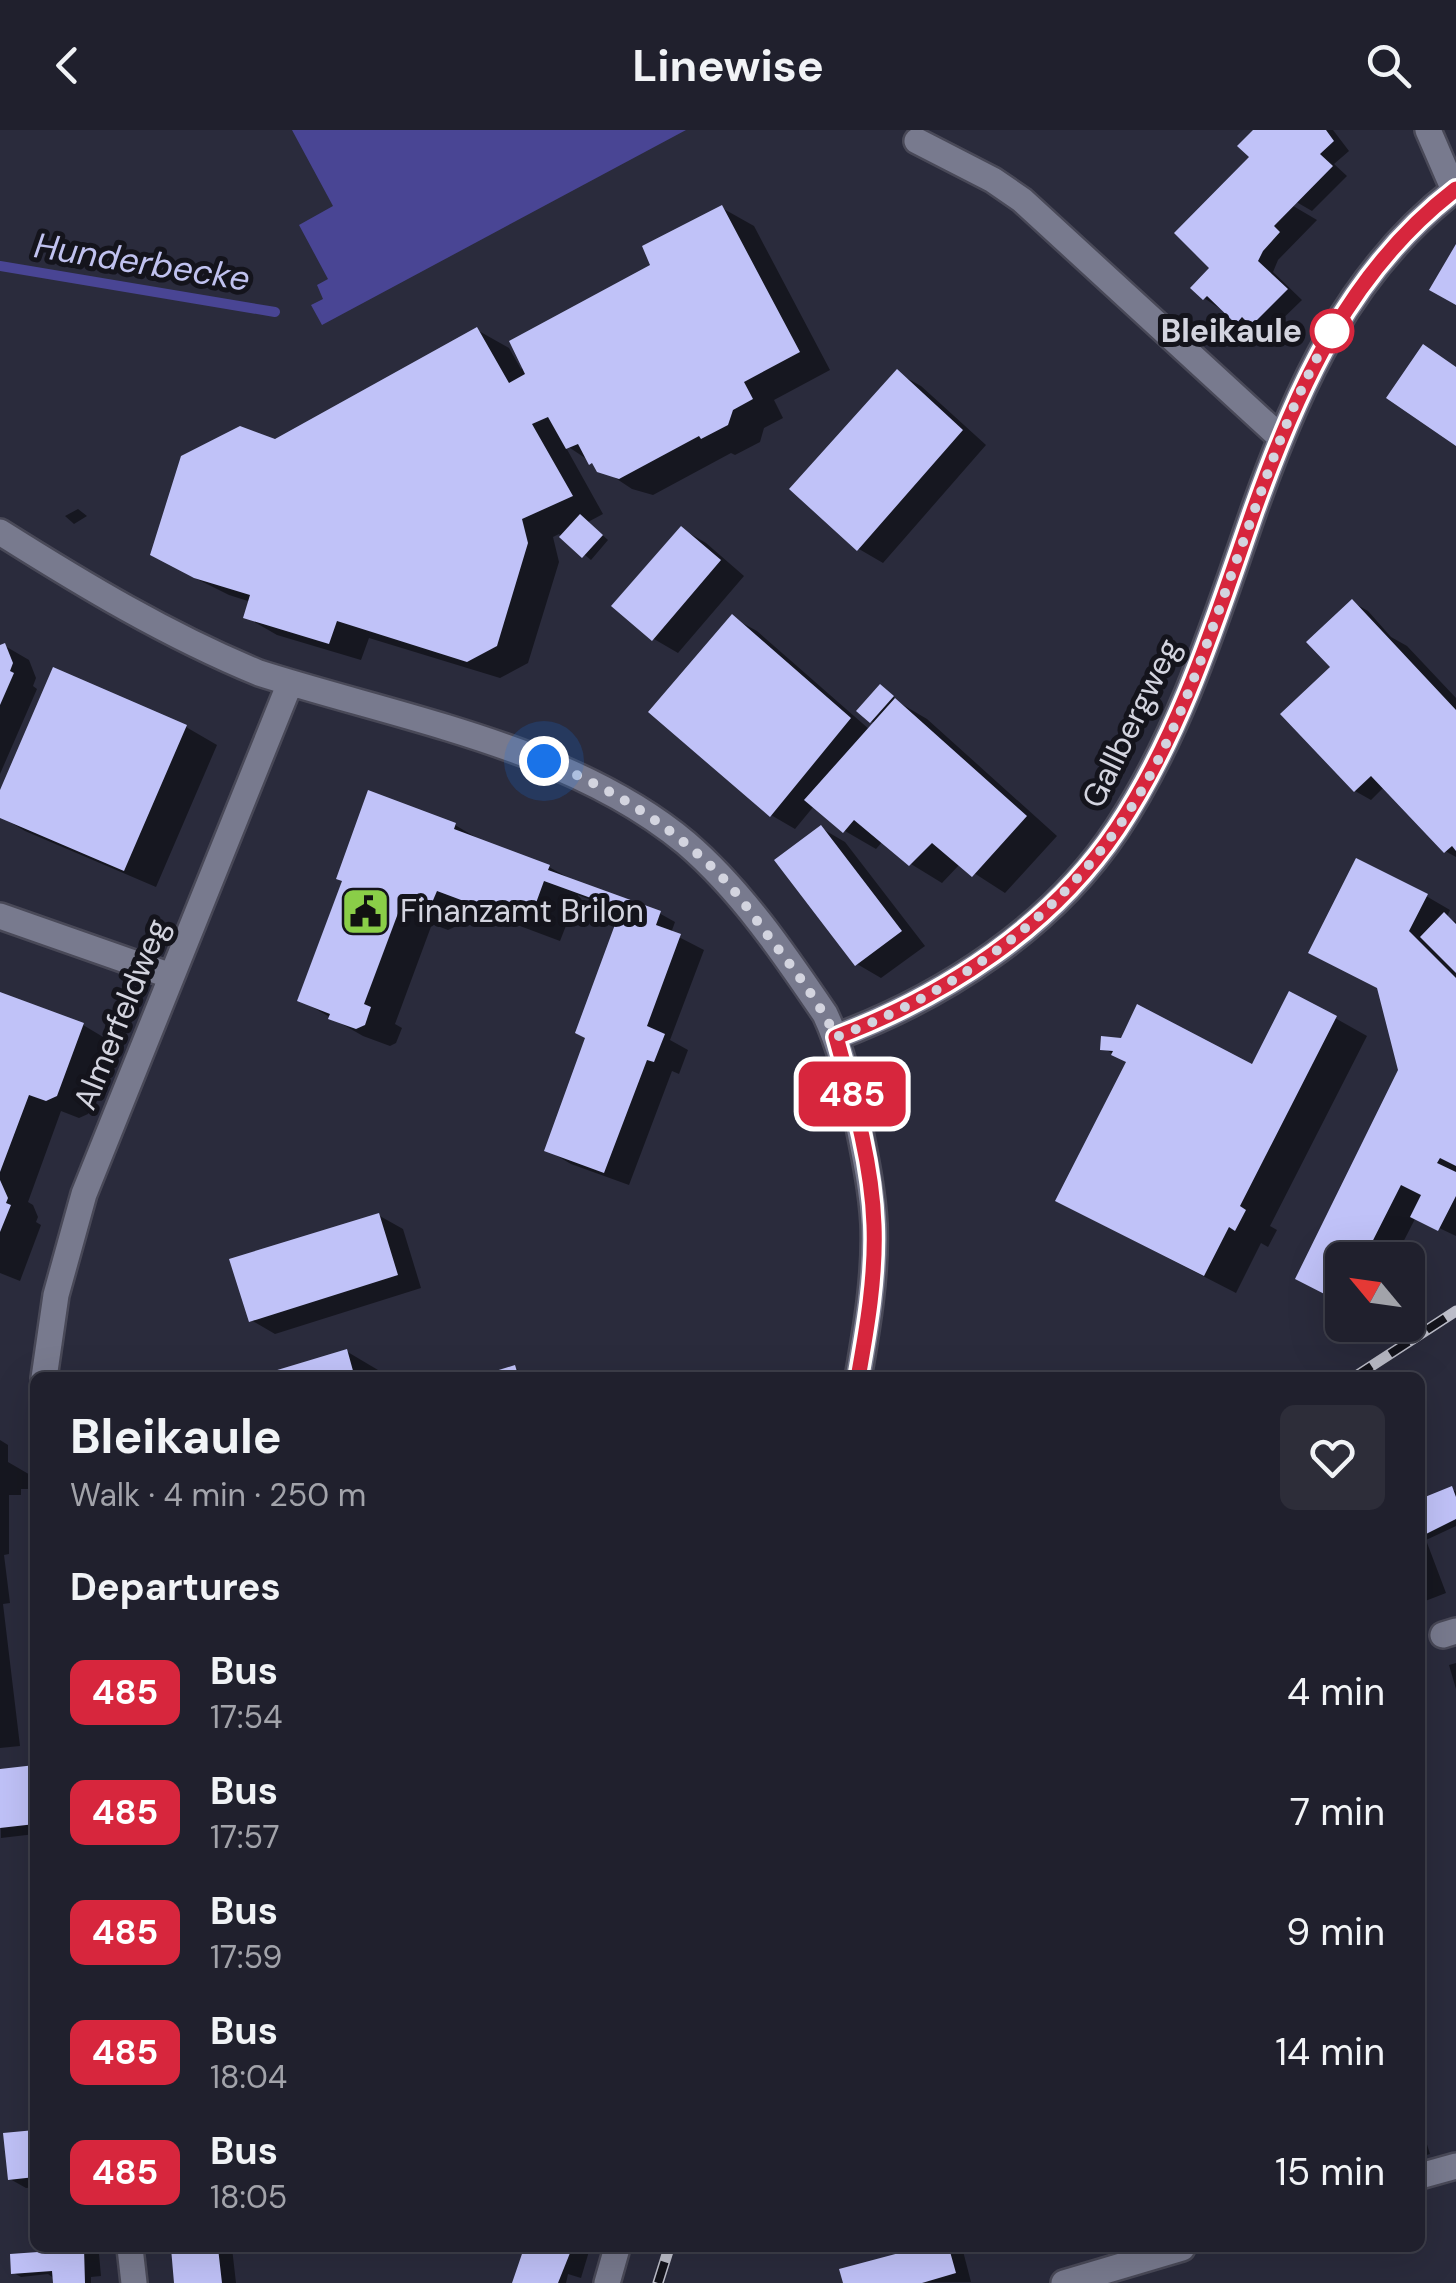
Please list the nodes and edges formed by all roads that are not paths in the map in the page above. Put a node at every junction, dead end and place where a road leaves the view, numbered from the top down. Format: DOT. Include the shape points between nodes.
graph roads {
  1 [pos="1428,130"];
  2 [pos="917,142"];
  3 [pos="1455,189"];
  4 [pos="1280,437"];
  5 [pos="0,532"];
  6 [pos="290,683"];
  7 [pos="0,916"];
  8 [pos="171,976"];
  9 [pos="836,1037"];
  10 [pos="45,1372"];
  11 [pos="859,1372"];
  12 [pos="1456,2166"];
  13 [pos="1425,2175"];
  14 [pos="130,2252"];
  15 [pos="615,2252"];
  16 [pos="1169,2252"];
  17 [pos="134,2283"];
  18 [pos="607,2283"];
  19 [pos="1064,2283"];
  1 -- 3 [label="street, Gallbergweg"];
  2 -- 4 [label="street" via="1022,200"];
  3 -- 4 [label="street, Gallbergweg" via="1358,292 1320,351"];
  4 -- 9 [label="street, Gallbergweg" via="1190,686 1115,832 1031,925 918,1000"];
  5 -- 6 [label="street" via="185,642"];
  6 -- 8 [label="street, Almerfeldweg"];
  6 -- 9 [label="street" via="544,761 635,806 722,877 803,982"];
  7 -- 8 [label="street"];
  8 -- 10 [label="street, Almerfeldweg" via="84,1194 56,1295"];
  9 -- 11 [label="street" via="869,1175 874,1226"];
  12 -- 13 [label="street"];
  14 -- 17 [label="street"];
  15 -- 18 [label="street"];
  16 -- 19 [label="street"];
}
